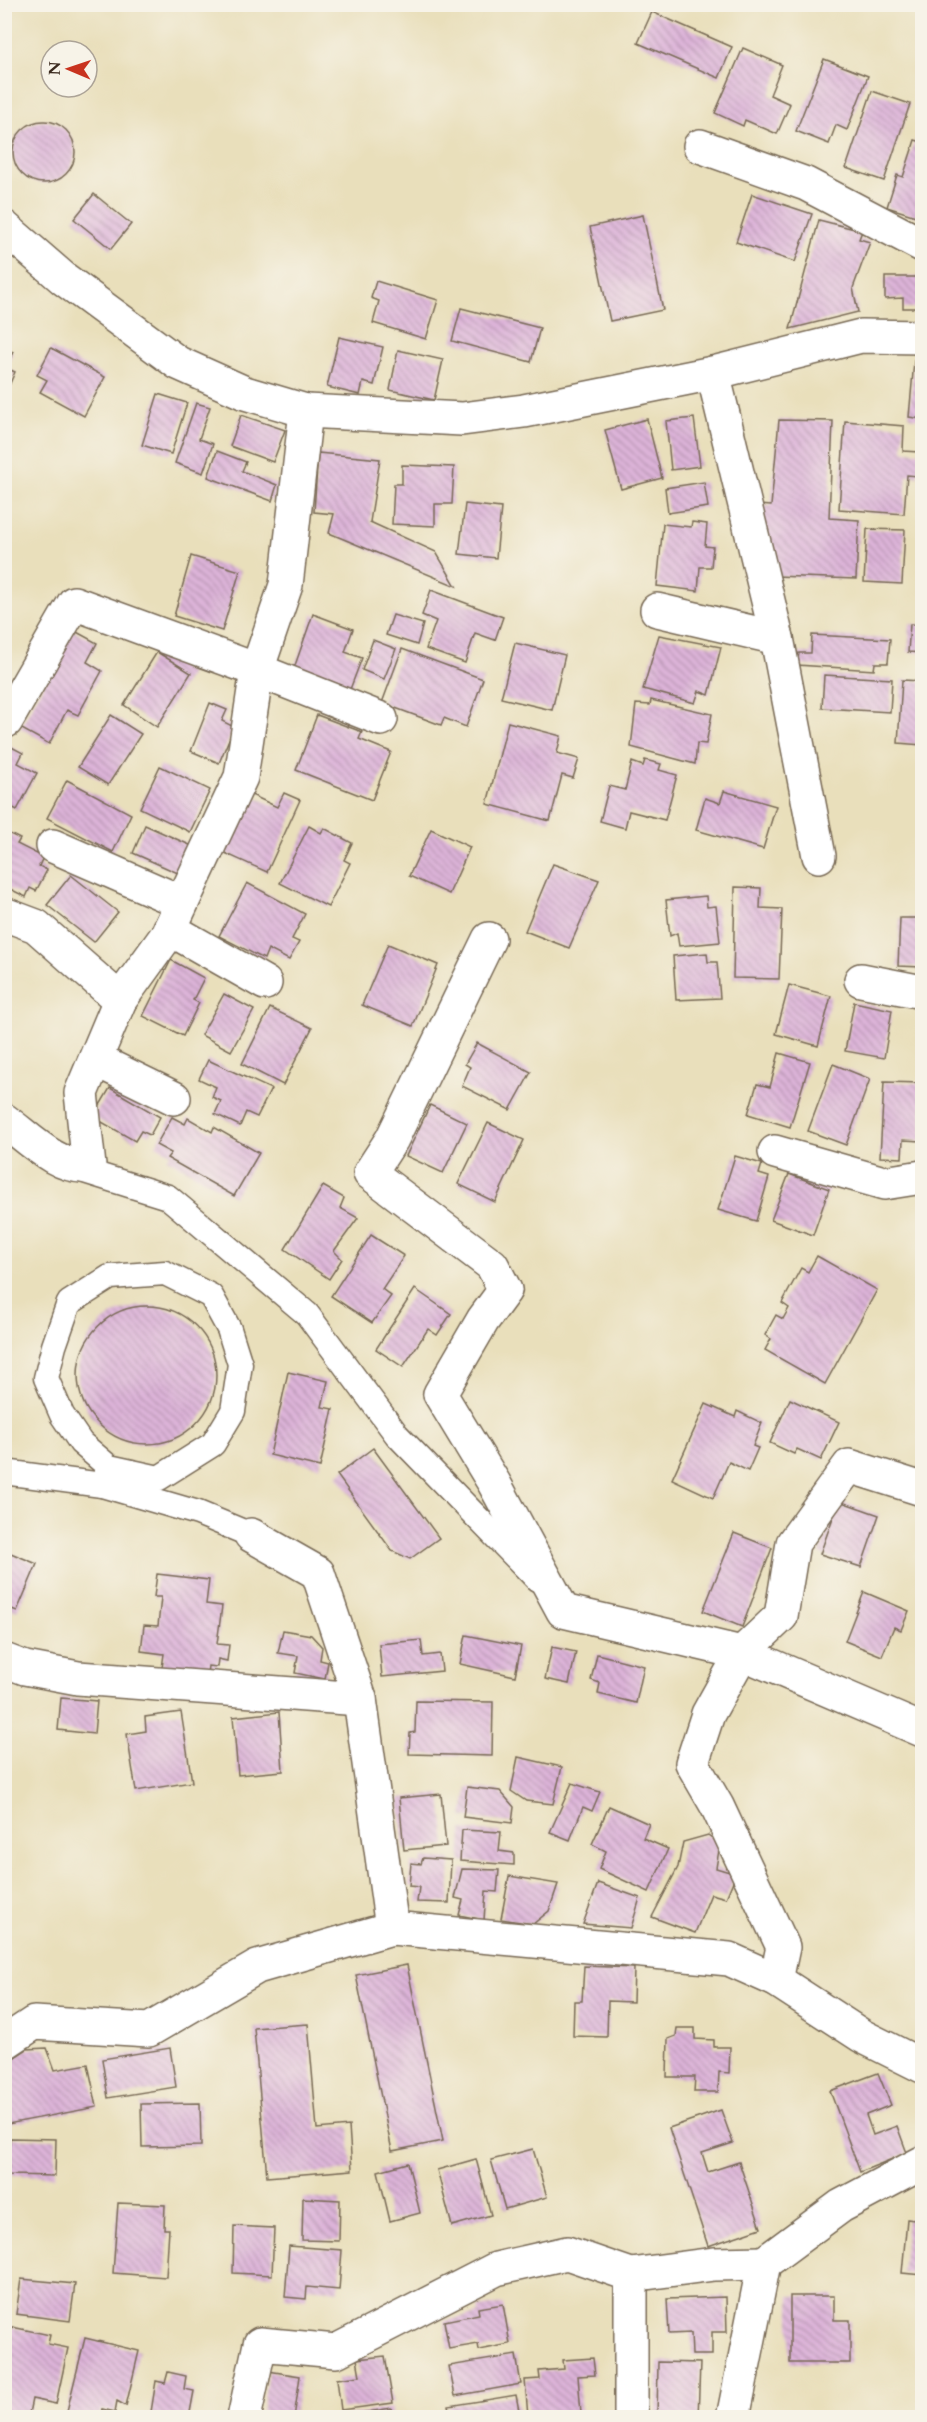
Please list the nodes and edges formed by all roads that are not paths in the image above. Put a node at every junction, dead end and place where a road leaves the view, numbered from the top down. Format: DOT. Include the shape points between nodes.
graph roads {
  1 [pos="700,146"];
  2 [pos="4,227"];
  3 [pos="922,245"];
  4 [pos="922,337"];
  5 [pos="713,374"];
  6 [pos="306,411"];
  7 [pos="657,610"];
  8 [pos="777,638"];
  9 [pos="257,670"];
  10 [pos="381,719"];
  11 [pos="6,721"];
  12 [pos="53,846"];
  13 [pos="819,856"];
  14 [pos="4,914"];
  15 [pos="176,915"];
  16 [pos="489,939"];
  17 [pos="861,980"];
  18 [pos="265,983"];
  19 [pos="922,992"];
  20 [pos="120,1000"];
  21 [pos="96,1060"];
  22 [pos="174,1098"];
  23 [pos="4,1120"];
  24 [pos="775,1152"];
  25 [pos="75,1168"];
  26 [pos="922,1177"];
  27 [pos="4,1472"];
  28 [pos="105,1476"];
  29 [pos="922,1490"];
  30 [pos="251,1535"];
  31 [pos="557,1599"];
  32 [pos="742,1653"];
  33 [pos="4,1660"];
  34 [pos="360,1699"];
  35 [pos="922,1730"];
  36 [pos="392,1928"];
  37 [pos="776,1980"];
  38 [pos="4,2043"];
  39 [pos="922,2066"];
  40 [pos="922,2163"];
  41 [pos="764,2263"];
  42 [pos="631,2275"];
  43 [pos="244,2418"];
  44 [pos="631,2418"];
  45 [pos="732,2418"];
  1 -- 3 [label="street" via="806,184"];
  2 -- 6 [label="street" via="64,279 178,363 245,393"];
  4 -- 5 [label="street" via="861,336"];
  5 -- 6 [label="street" via="524,411 462,419"];
  5 -- 8 [label="street"];
  6 -- 9 [label="street" via="286,585"];
  7 -- 8 [label="street"];
  8 -- 13 [label="street"];
  9 -- 10 [label="street"];
  9 -- 11 [label="street" via="74,603"];
  9 -- 15 [label="street" via="241,777"];
  12 -- 15 [label="street"];
  14 -- 20 [label="street" via="36,926"];
  15 -- 18 [label="street"];
  15 -- 20 [label="street"];
  16 -- 31 [label="street" via="392,1139 370,1173 492,1265 505,1290 440,1394"];
  17 -- 19 [label="street"];
  20 -- 21 [label="street"];
  21 -- 22 [label="street"];
  21 -- 25 [label="street" via="81,1093 89,1167"];
  23 -- 25 [label="street"];
  24 -- 26 [label="street" via="884,1183"];
  25 -- 31 [label="lane" via="168,1197 307,1314 397,1435"];
  27 -- 28 [label="lane"];
  28 -- 28 [label="lane" via="62,1415 46,1378 54,1346 69,1302 110,1277 165,1273 211,1296 229,1329 240,1364 233,1411 213,1444 159,1478"];
  28 -- 30 [label="lane"];
  29 -- 32 [label="street" via="849,1466 793,1543 781,1616"];
  30 -- 34 [label="street" via="318,1573"];
  31 -- 32 [label="street" via="563,1611"];
  32 -- 35 [label="street"];
  32 -- 37 [label="street" via="708,1714 692,1763 717,1806 783,1947"];
  33 -- 34 [label="street" via="78,1678"];
  34 -- 36 [label="street"];
  36 -- 37 [label="street" via="729,1959"];
  36 -- 38 [label="street" via="257,1967 149,2030 34,2023"];
  37 -- 39 [label="street" via="862,2036"];
  40 -- 41 [label="street" via="841,2206"];
  41 -- 42 [label="street" via="714,2264"];
  41 -- 45 [label="street"];
  42 -- 43 [label="street" via="567,2253 496,2270 336,2351 260,2344"];
  42 -- 44 [label="street"];
}
